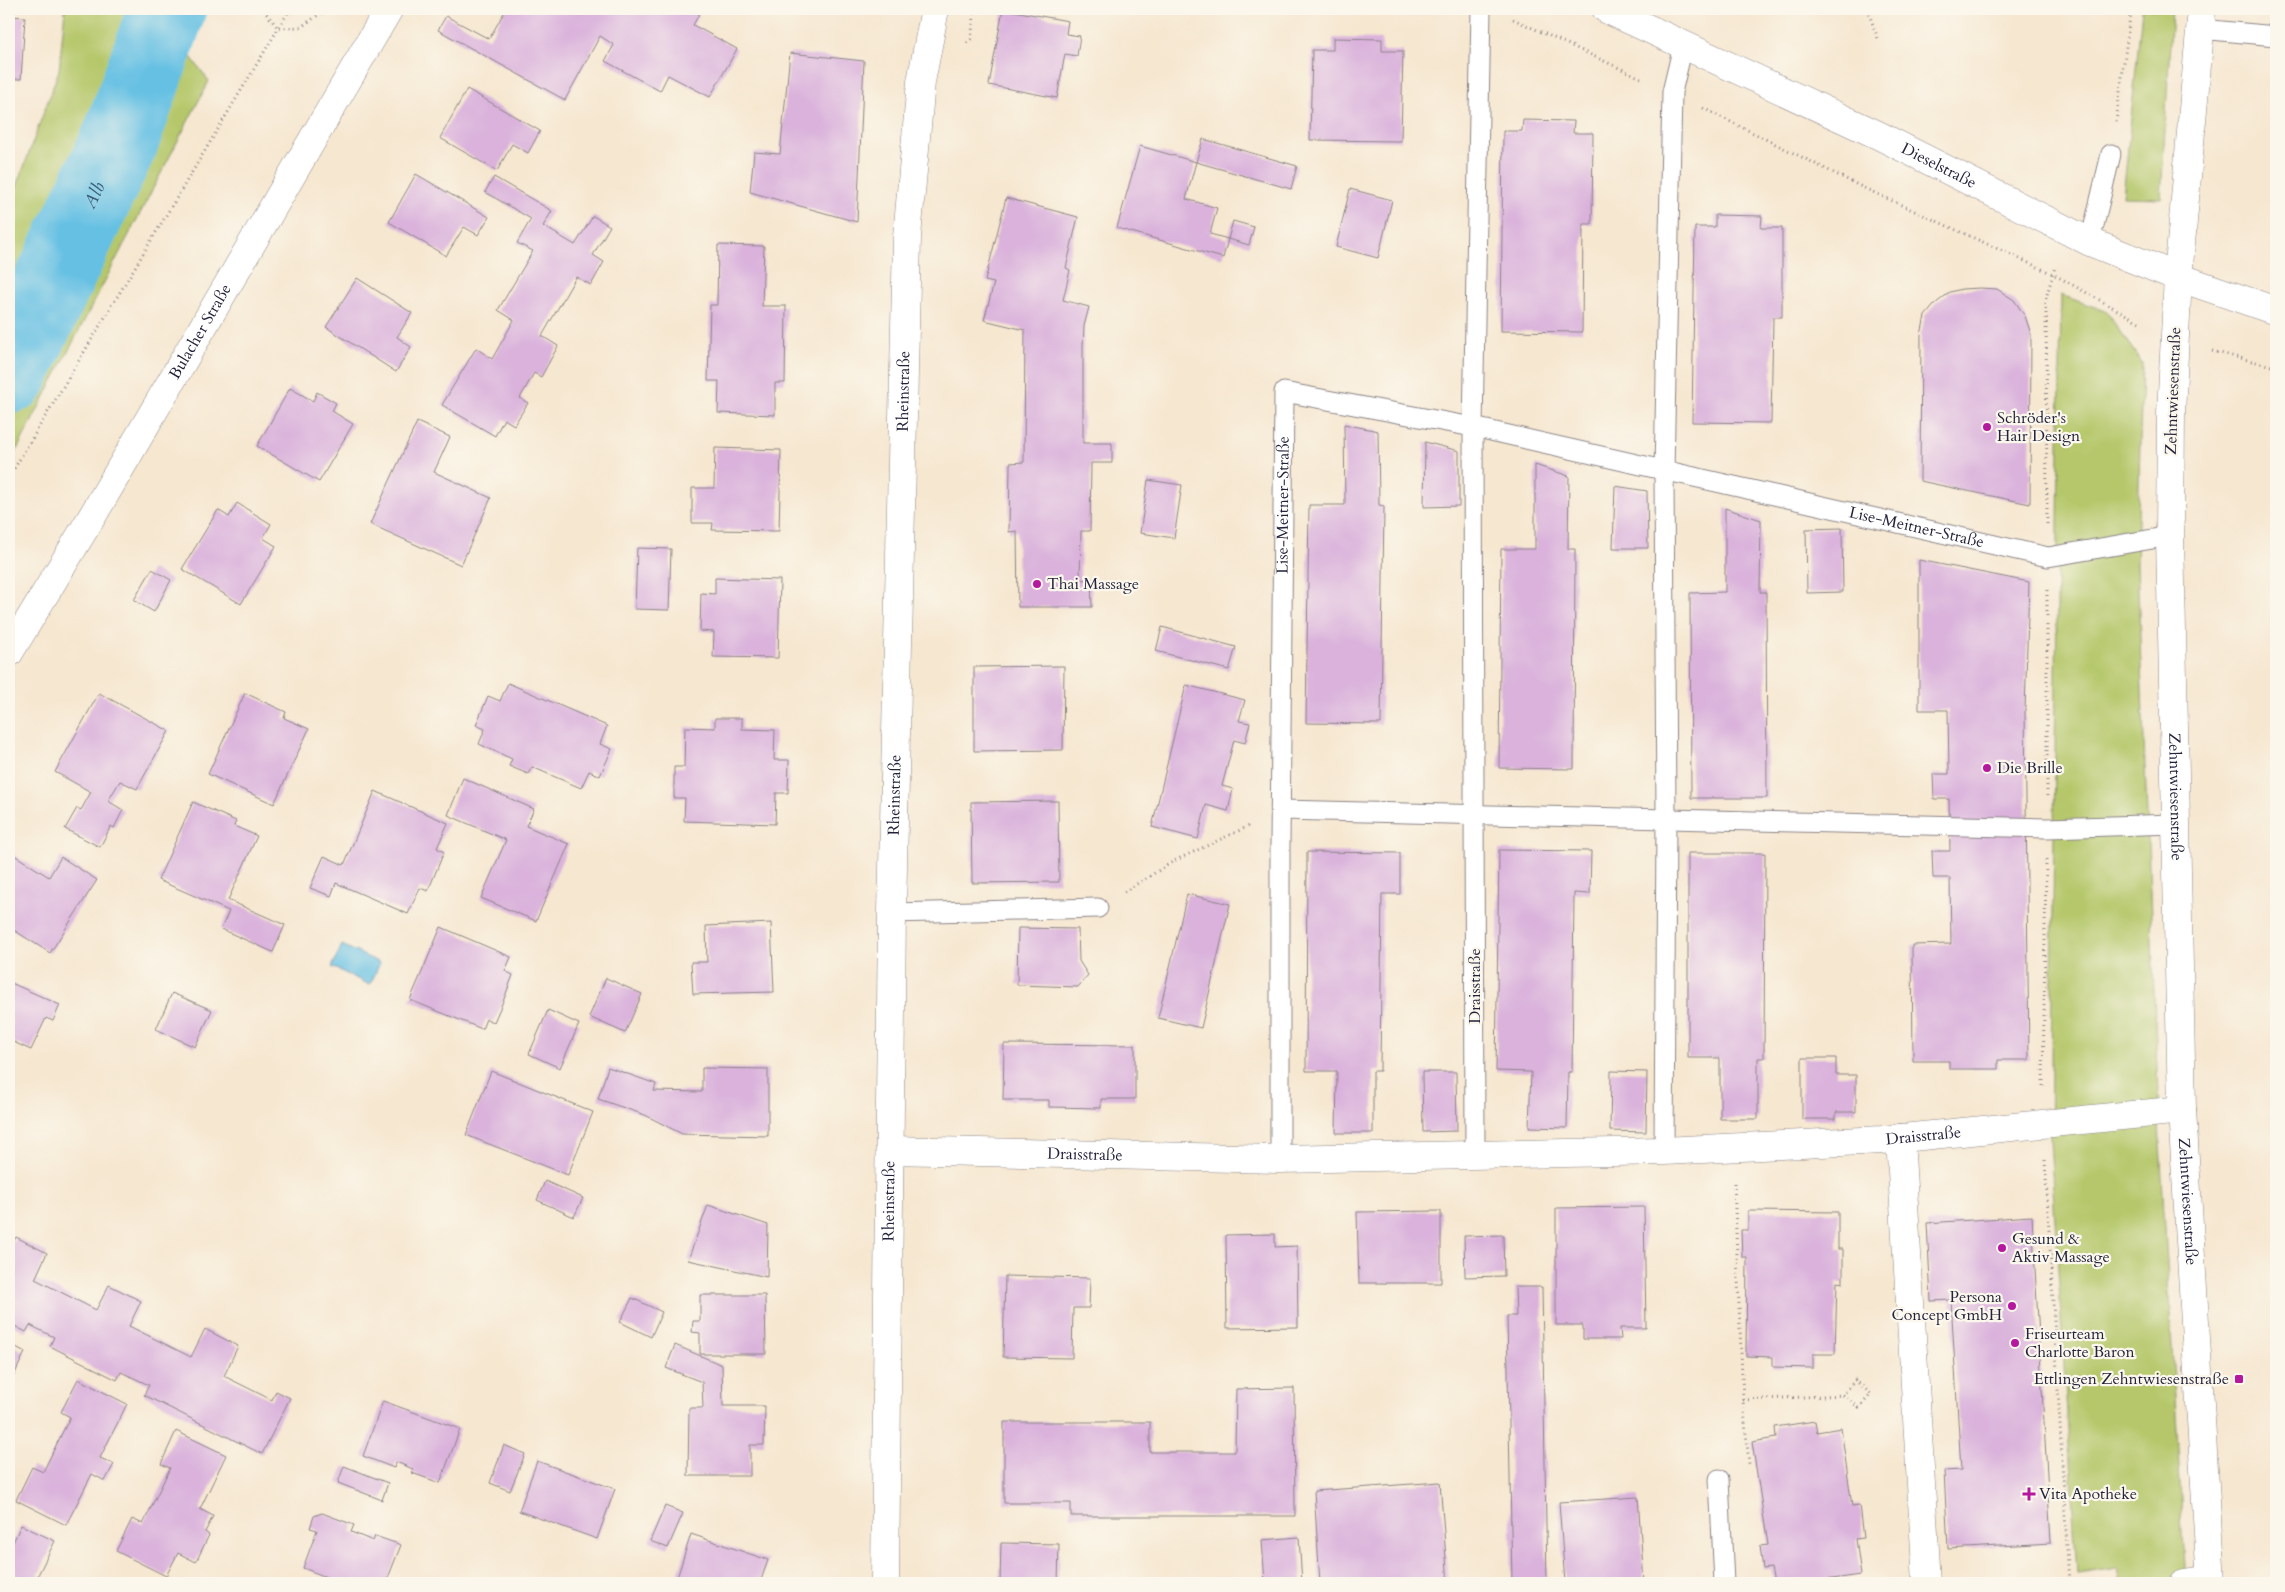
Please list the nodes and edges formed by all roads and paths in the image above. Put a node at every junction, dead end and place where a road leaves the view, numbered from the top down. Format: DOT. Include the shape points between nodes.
graph roads {
  1 [pos="265,9"];
  2 [pos="290,9"];
  3 [pos="326,9"];
  4 [pos="389,9"];
  5 [pos="935,9"];
  6 [pos="1481,9"];
  7 [pos="1606,9"];
  8 [pos="1867,9"];
  9 [pos="2132,9"];
  10 [pos="1507,17"];
  11 [pos="2201,19"];
  12 [pos="278,28"];
  13 [pos="2276,36"];
  14 [pos="1879,41"];
  15 [pos="1683,46"];
  16 [pos="1672,92"];
  17 [pos="2111,154"];
  18 [pos="2079,236"];
  19 [pos="2053,274"];
  20 [pos="2178,277"];
  21 [pos="2276,311"];
  22 [pos="2175,342"];
  23 [pos="2276,367"];
  24 [pos="1473,427"];
  25 [pos="1664,471"];
  26 [pos="9,477"];
  27 [pos="2170,536"];
  28 [pos="2048,557"];
  29 [pos="9,653"];
  30 [pos="1281,810"];
  31 [pos="1475,815"];
  32 [pos="1666,819"];
  33 [pos="2175,824"];
  34 [pos="2047,828"];
  35 [pos="1098,908"];
  36 [pos="892,913"];
  37 [pos="2182,1110"];
  38 [pos="2043,1124"];
  39 [pos="1900,1138"];
  40 [pos="1732,1148"];
  41 [pos="890,1150"];
  42 [pos="1664,1151"];
  43 [pos="1476,1156"];
  44 [pos="1280,1159"];
  45 [pos="1843,1395"];
  46 [pos="1743,1400"];
  47 [pos="1749,1466"];
  48 [pos="1719,1479"];
  49 [pos="2202,1582"];
  50 [pos="885,1583"];
  51 [pos="1724,1583"];
  52 [pos="1927,1583"];
  53 [pos="2070,1583"];
  1 -- 12 [label="path"];
  2 -- 12 [label="path"];
  3 -- 12 [label="path" via="301,27"];
  4 -- 29 [label="street, Bulacher Straße"];
  5 -- 36 [label="street, Rheinstraße" via="921,82 907,237"];
  6 -- 24 [label="lane"];
  7 -- 15 [label="street, Dieselstraße"];
  8 -- 14 [label="path"];
  9 -- 17 [label="path"];
  10 -- 16 [label="path"];
  11 -- 13 [label="lane"];
  11 -- 20 [label="street, Zehntwiesenstraße"];
  12 -- 26 [label="path"];
  15 -- 16 [label="lane"];
  15 -- 18 [label="street, Dieselstraße" via="1878,135"];
  16 -- 19 [label="path" via="1864,188"];
  16 -- 25 [label="lane"];
  17 -- 18 [label="lane"];
  18 -- 19 [label="path"];
  18 -- 20 [label="street, Dieselstraße"];
  19 -- 22 [label="path"];
  19 -- 28 [label="path" via="2046,298"];
  20 -- 21 [label="street, Dieselstraße"];
  20 -- 22 [label="street, Zehntwiesenstraße"];
  22 -- 23 [label="path"];
  22 -- 27 [label="street, Zehntwiesenstraße"];
  24 -- 25 [label="lane, Lise-Meitner-Straße"];
  24 -- 30 [label="lane, Lise-Meitner-Straße" via="1284,392"];
  24 -- 31 [label="lane"];
  25 -- 28 [label="lane, Lise-Meitner-Straße"];
  25 -- 32 [label="lane"];
  27 -- 28 [label="lane, Lise-Meitner-Straße"];
  27 -- 33 [label="street, Zehntwiesenstraße"];
  28 -- 34 [label="path"];
  30 -- 31 [label="lane"];
  30 -- 35 [label="path" via="1174,861"];
  30 -- 44 [label="lane"];
  31 -- 32 [label="lane"];
  31 -- 43 [label="lane, Draisstraße"];
  32 -- 34 [label="lane"];
  32 -- 42 [label="lane"];
  33 -- 34 [label="lane"];
  33 -- 37 [label="street, Zehntwiesenstraße"];
  34 -- 38 [label="path"];
  35 -- 36 [label="lane"];
  36 -- 41 [label="street, Rheinstraße"];
  37 -- 38 [label="street, Draisstraße"];
  37 -- 49 [label="street, Zehntwiesenstraße"];
  38 -- 39 [label="street, Draisstraße"];
  38 -- 53 [label="path"];
  39 -- 40 [label="street, Draisstraße"];
  39 -- 52 [label="street"];
  40 -- 42 [label="street, Draisstraße"];
  40 -- 46 [label="path"];
  41 -- 44 [label="street, Draisstraße"];
  41 -- 50 [label="street, Rheinstraße"];
  42 -- 43 [label="street, Draisstraße"];
  43 -- 44 [label="street, Draisstraße"];
  45 -- 45 [label="path" via="1858,1408 1871,1394 1855,1380"];
  45 -- 46 [label="path"];
  46 -- 47 [label="path"];
  48 -- 51 [label="lane"];
}
